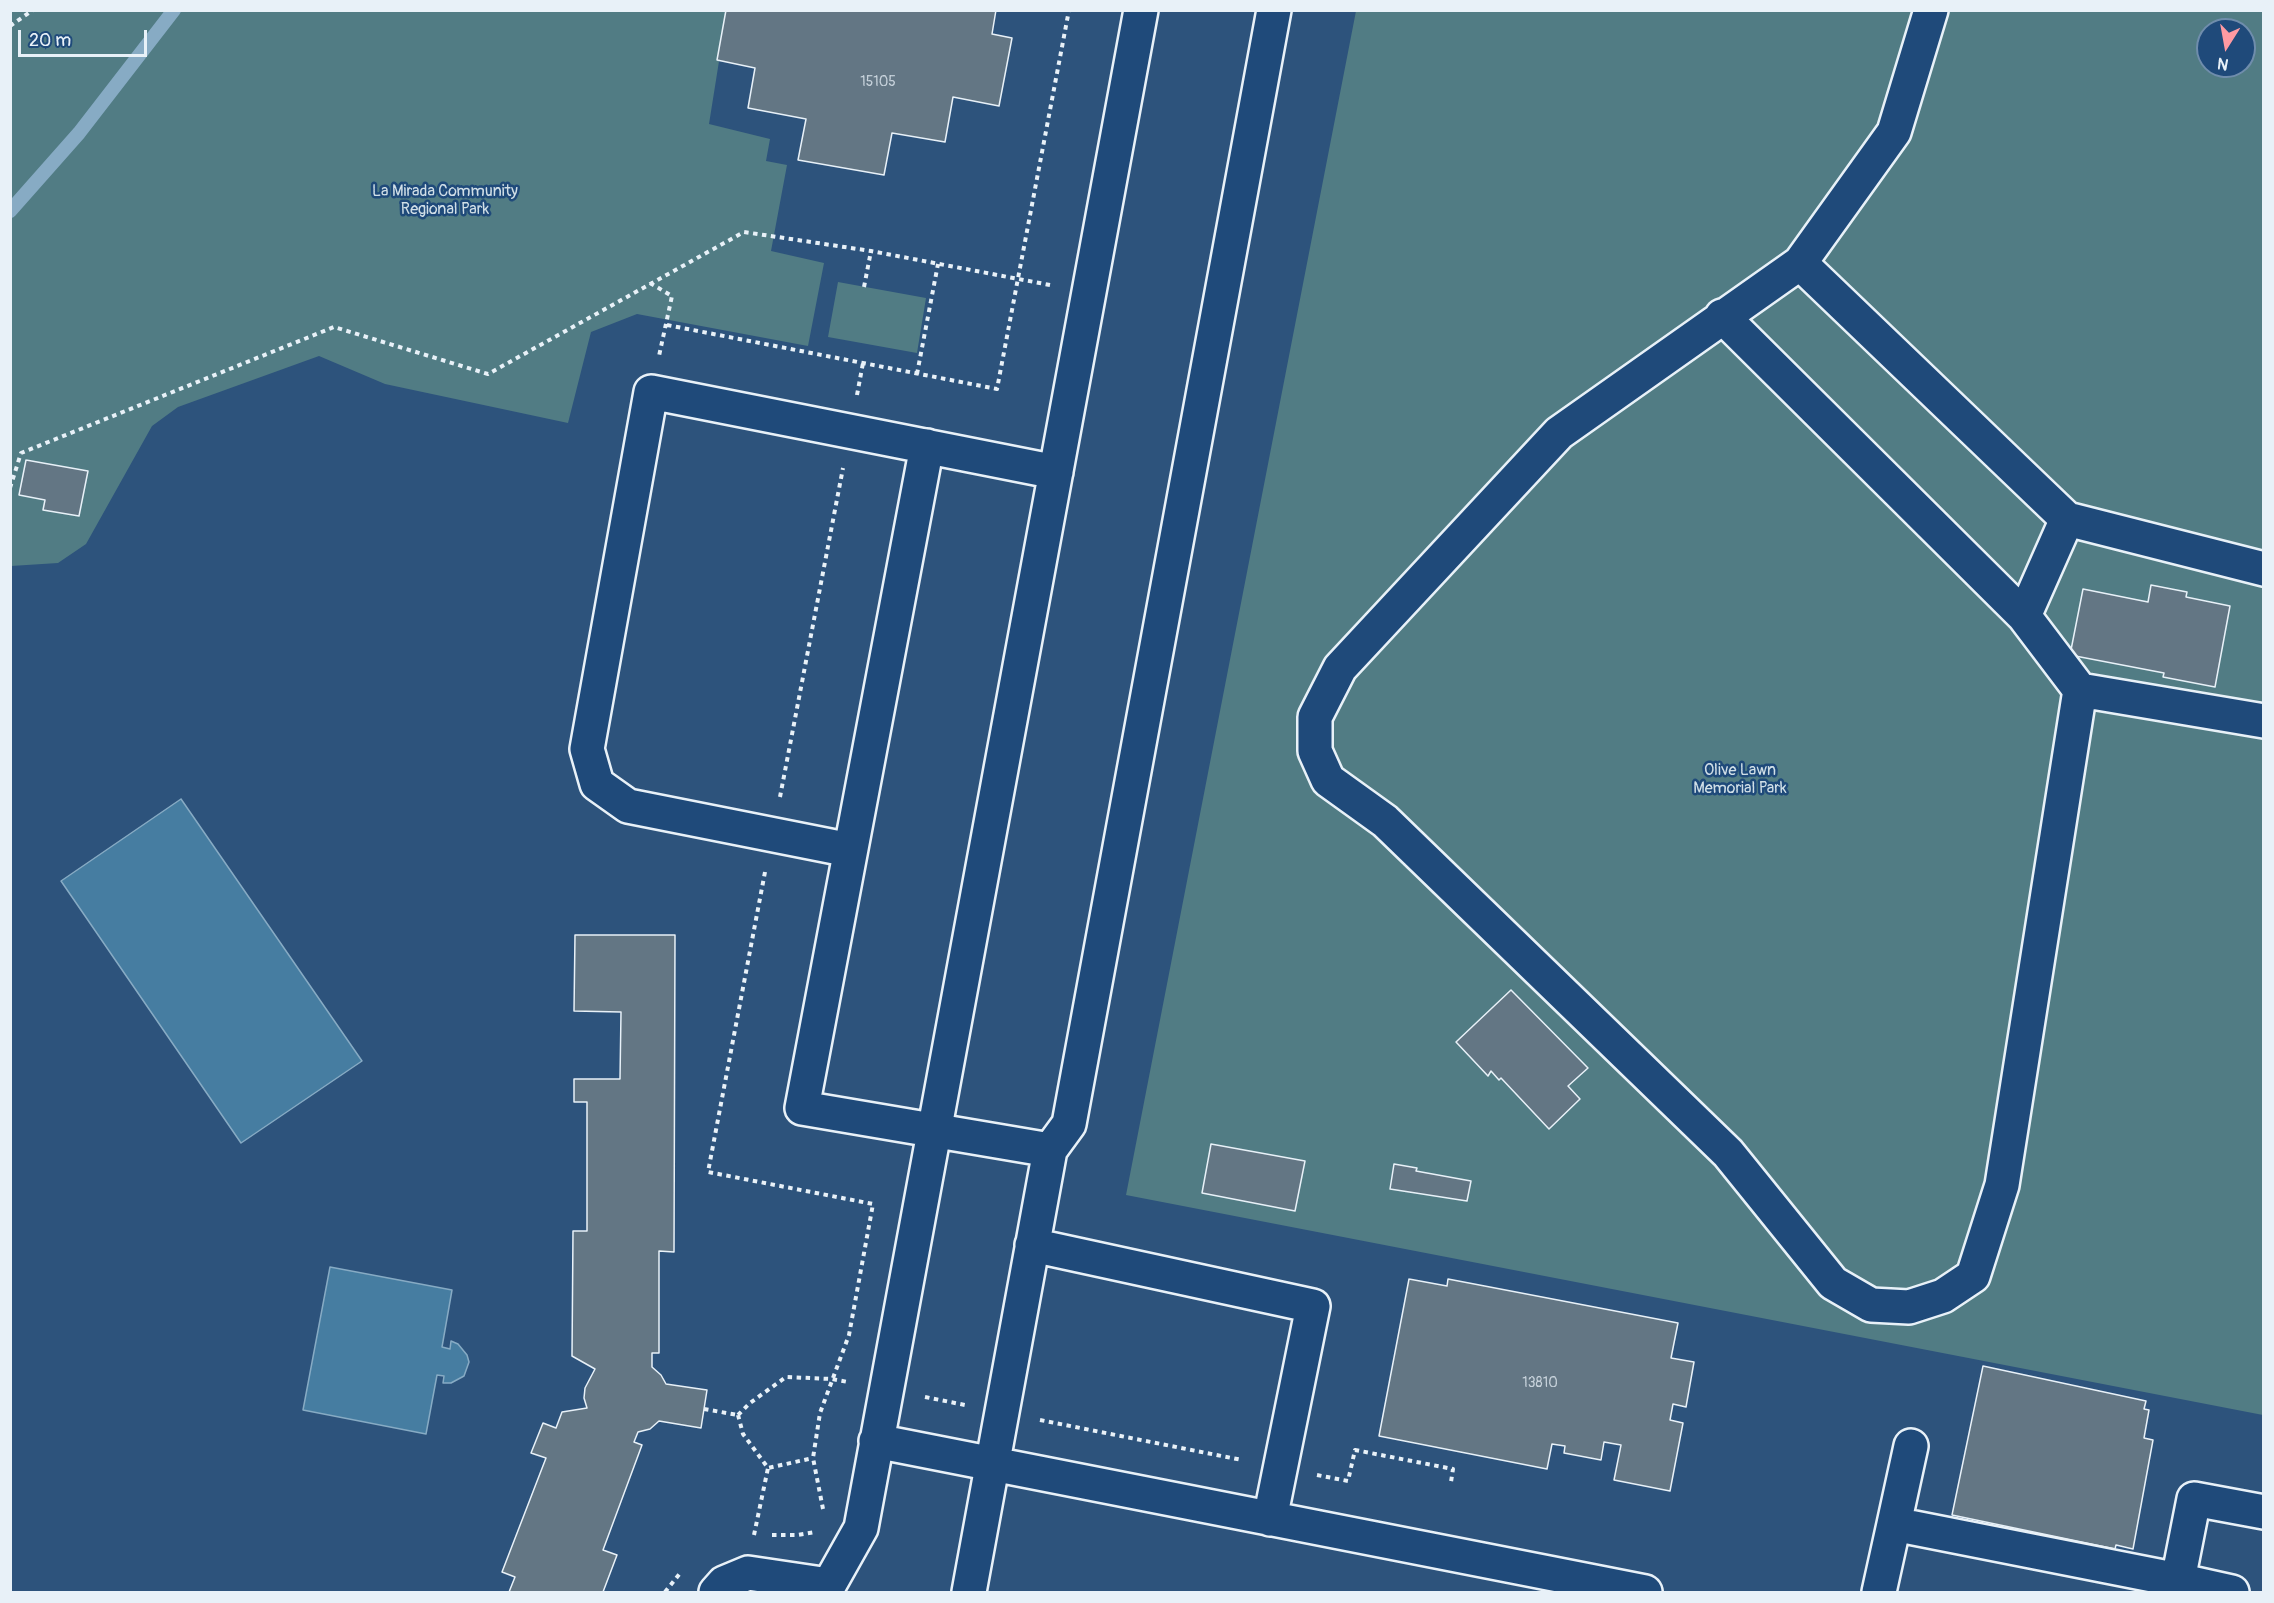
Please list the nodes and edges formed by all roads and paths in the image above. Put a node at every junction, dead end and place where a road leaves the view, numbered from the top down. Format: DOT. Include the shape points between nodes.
graph roads {
  1 [pos="33,10"];
  2 [pos="1069,10"];
  3 [pos="1142,10"];
  4 [pos="1274,10"];
  5 [pos="1931,10"];
  6 [pos="10,26"];
  7 [pos="871,251"];
  8 [pos="1800,263"];
  9 [pos="938,264"];
  10 [pos="1018,280"];
  11 [pos="650,284"];
  12 [pos="864,287"];
  13 [pos="1089,292"];
  14 [pos="1722,316"];
  15 [pos="864,363"];
  16 [pos="917,374"];
  17 [pos="855,405"];
  18 [pos="927,446"];
  19 [pos="843,467"];
  20 [pos="1056,472"];
  21 [pos="10,488"];
  22 [pos="2067,519"];
  23 [pos="2264,568"];
  24 [pos="2024,616"];
  25 [pos="2080,690"];
  26 [pos="2264,721"];
  27 [pos="778,806"];
  28 [pos="850,850"];
  29 [pos="767,862"];
  30 [pos="934,1130"];
  31 [pos="1050,1150"];
  32 [pos="1032,1245"];
  33 [pos="832,1379"];
  34 [pos="849,1382"];
  35 [pos="924,1397"];
  36 [pos="969,1406"];
  37 [pos="704,1408"];
  38 [pos="738,1415"];
  39 [pos="1031,1418"];
  40 [pos="876,1441"];
  41 [pos="1911,1446"];
  42 [pos="813,1458"];
  43 [pos="1253,1462"];
  44 [pos="993,1464"];
  45 [pos="768,1468"];
  46 [pos="1310,1474"];
  47 [pos="1451,1482"];
  48 [pos="2264,1512"];
  49 [pos="825,1518"];
  50 [pos="1270,1519"];
  51 [pos="1894,1524"];
  52 [pos="820,1531"];
  53 [pos="768,1534"];
  54 [pos="745,1536"];
  55 [pos="686,1567"];
  56 [pos="1497,1578"];
  57 [pos="2178,1580"];
  58 [pos="665,1593"];
  59 [pos="716,1593"];
  60 [pos="969,1593"];
  61 [pos="1645,1593"];
  62 [pos="1879,1593"];
  63 [pos="2232,1593"];
  1 -- 6 [label="path"];
  2 -- 10 [label="path"];
  3 -- 13 [label="lane"];
  4 -- 31 [label="lane" via="1070,1124"];
  5 -- 8 [label="lane" via="1894,132"];
  7 -- 9 [label="path"];
  7 -- 11 [label="path" via="744,232"];
  7 -- 12 [label="path"];
  8 -- 14 [label="lane"];
  8 -- 22 [label="lane"];
  9 -- 10 [label="path"];
  9 -- 16 [label="path"];
  10 -- 13 [label="path"];
  10 -- 16 [label="path" via="998,390"];
  11 -- 15 [label="path" via="672,296 667,325"];
  11 -- 21 [label="path" via="488,374 334,327 21,453"];
  13 -- 20 [label="lane"];
  14 -- 24 [label="lane"];
  14 -- 25 [label="lane" via="1559,433 1340,668 1315,717 1315,752 1328,780 1385,821 1728,1153 1833,1283 1871,1305 1909,1307 1944,1296 1973,1276 2002,1185"];
  15 -- 16 [label="path"];
  15 -- 17 [label="path"];
  18 -- 20 [label="lane"];
  18 -- 28 [label="lane"];
  18 -- 28 [label="lane" via="651,392 587,749 597,784 628,806"];
  19 -- 27 [label="path"];
  20 -- 30 [label="lane"];
  22 -- 23 [label="lane"];
  22 -- 24 [label="lane"];
  24 -- 25 [label="lane"];
  25 -- 26 [label="lane"];
  28 -- 30 [label="lane" via="802,1108"];
  29 -- 33 [label="path" via="708,1172 873,1204 849,1335"];
  30 -- 31 [label="lane"];
  30 -- 40 [label="lane"];
  31 -- 32 [label="lane"];
  32 -- 44 [label="lane"];
  32 -- 50 [label="lane" via="1313,1306"];
  33 -- 34 [label="path"];
  33 -- 38 [label="path" via="786,1377"];
  33 -- 42 [label="path" via="820,1413"];
  35 -- 36 [label="path"];
  37 -- 38 [label="path"];
  38 -- 45 [label="path" via="743,1434"];
  39 -- 43 [label="path"];
  40 -- 44 [label="lane"];
  40 -- 59 [label="lane" via="861,1528 829,1584 748,1573 724,1583"];
  41 -- 51 [label="lane"];
  42 -- 45 [label="path"];
  42 -- 49 [label="path"];
  44 -- 50 [label="lane"];
  44 -- 60 [label="lane"];
  45 -- 54 [label="path" via="756,1535"];
  46 -- 47 [label="path" via="1348,1481 1355,1450 1453,1469"];
  48 -- 57 [label="lane" via="2194,1499"];
  50 -- 56 [label="lane"];
  51 -- 57 [label="lane"];
  51 -- 62 [label="lane"];
  52 -- 53 [label="path"];
  55 -- 58 [label="path"];
  56 -- 61 [label="lane"];
  57 -- 63 [label="lane"];
}
